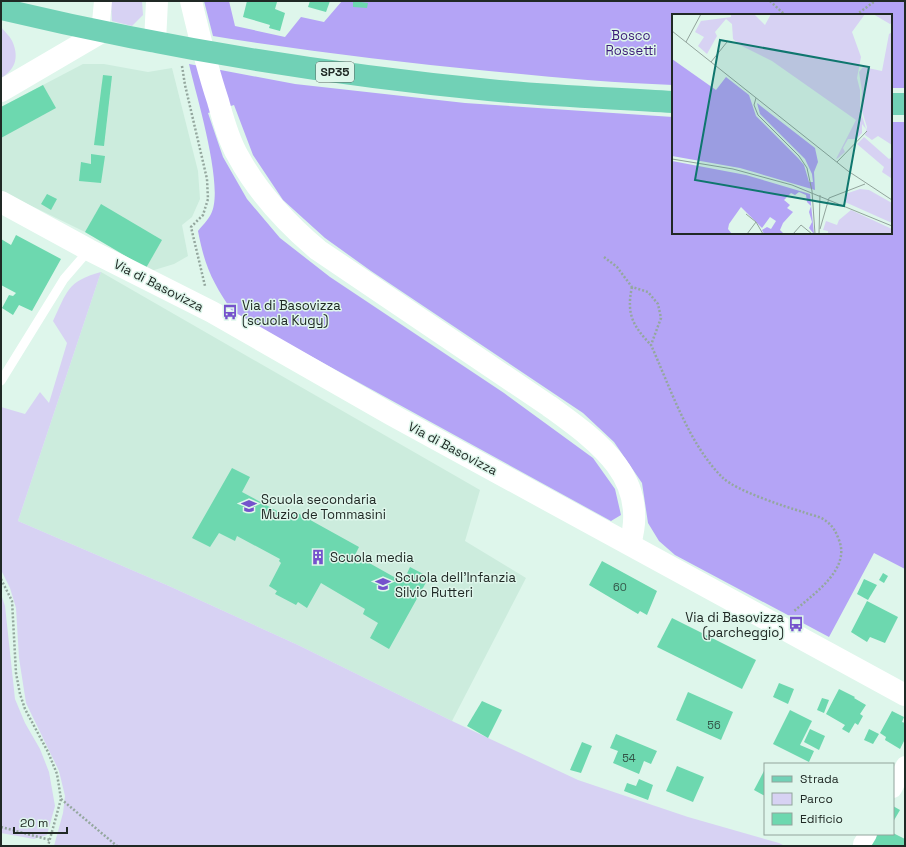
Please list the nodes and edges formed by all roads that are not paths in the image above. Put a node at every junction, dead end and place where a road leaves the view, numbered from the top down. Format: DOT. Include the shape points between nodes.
graph roads {
  1 [pos="104,1"];
  2 [pos="157,1"];
  3 [pos="191,1"];
  4 [pos="1,10"];
  5 [pos="100,33"];
  6 [pos="155,42"];
  7 [pos="1,91"];
  8 [pos="672,102"];
  9 [pos="892,104"];
  10 [pos="905,104"];
  11 [pos="1,202"];
  12 [pos="89,250"];
  13 [pos="1,382"];
  14 [pos="630,544"];
  15 [pos="905,694"];
  16 [pos="905,765"];
  17 [pos="894,787"];
  1 -- 5 [label="street"];
  2 -- 6 [label="main road"];
  3 -- 14 [label="main road" via="220,109 237,155 259,190 291,227 318,250 549,406 604,450 619,467 634,501 636,516"];
  4 -- 5 [label="main road, SP35"];
  5 -- 6 [label="main road, SP35"];
  5 -- 7 [label="main road"];
  6 -- 8 [label="main road, SP35" via="331,71 490,90"];
  9 -- 10 [label="main road"];
  11 -- 12 [label="main road, Via di Basovizza"];
  12 -- 13 [label="lane" via="64,280"];
  12 -- 14 [label="main road, Via di Basovizza" via="212,312 392,415"];
  14 -- 15 [label="main road, Via di Basovizza"];
  16 -- 17 [label="street"];
}
